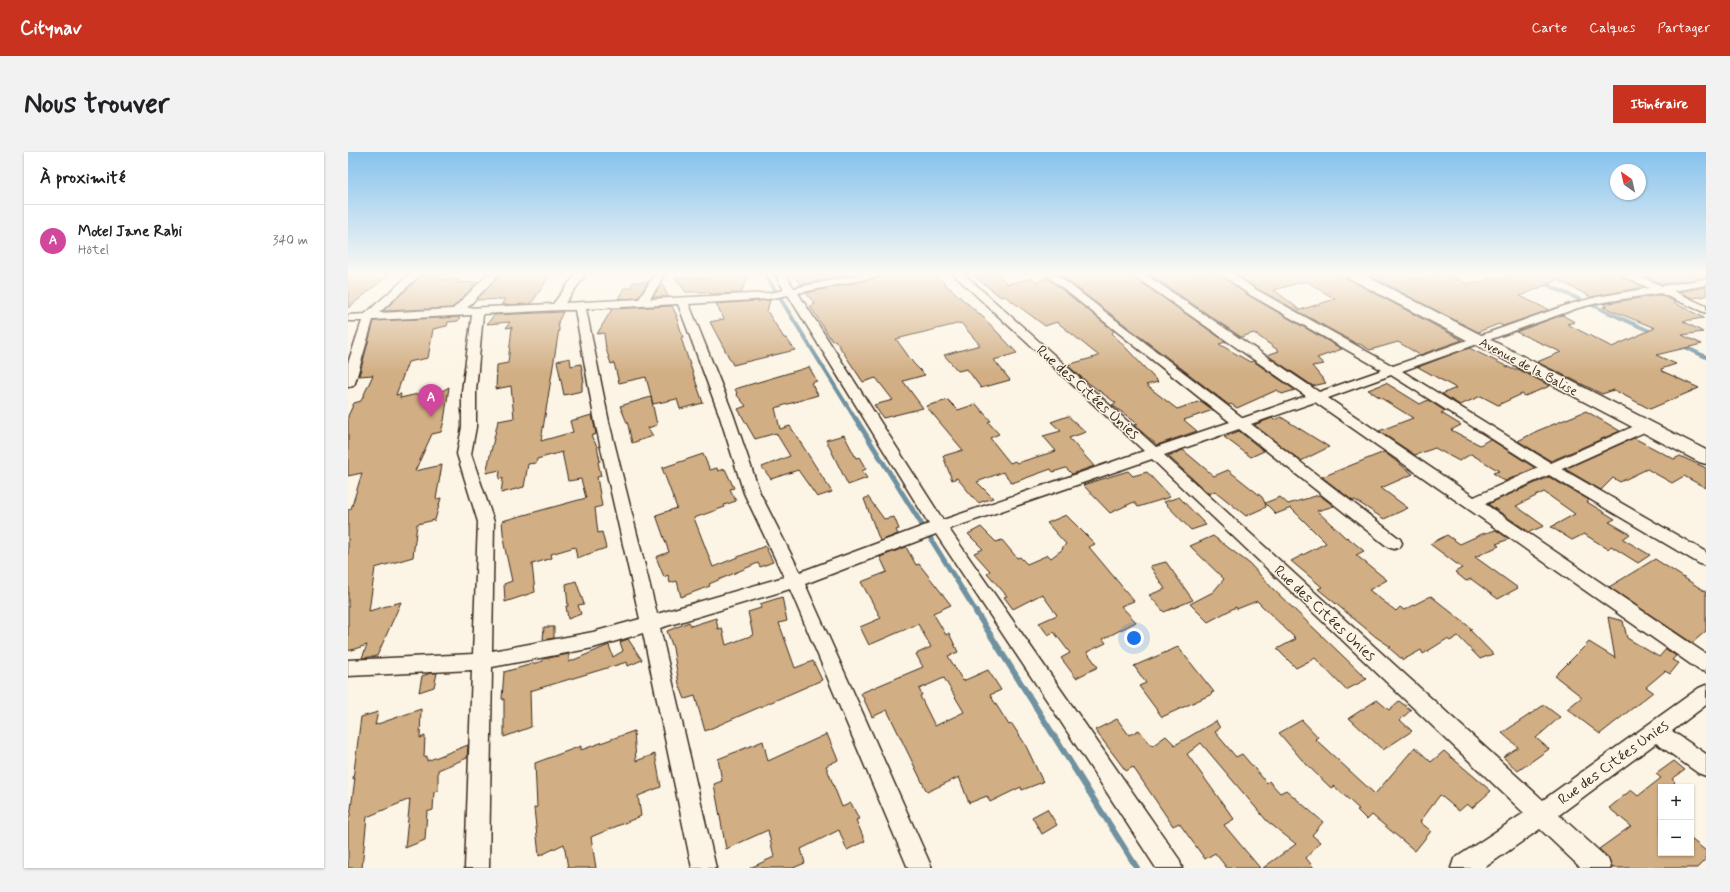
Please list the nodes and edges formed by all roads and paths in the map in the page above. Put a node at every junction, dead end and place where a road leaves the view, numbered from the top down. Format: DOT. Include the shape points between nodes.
graph roads {
  1 [pos="379,307"];
  2 [pos="461,307"];
  3 [pos="563,307"];
  4 [pos="580,307"];
  5 [pos="684,307"];
  6 [pos="796,307"];
  7 [pos="995,307"];
  8 [pos="1092,307"];
  9 [pos="1187,307"];
  10 [pos="1280,307"];
  11 [pos="1417,307"];
  12 [pos="1570,307"];
  13 [pos="556,308"];
  14 [pos="478,312"];
  15 [pos="456,313"];
  16 [pos="369,316"];
  17 [pos="348,318"];
  18 [pos="1479,339"];
  19 [pos="1391,370"];
  20 [pos="348,383"];
  21 [pos="1317,397"];
  22 [pos="1240,424"];
  23 [pos="1644,427"];
  24 [pos="1155,454"];
  25 [pos="1706,458"];
  26 [pos="1550,469"];
  27 [pos="1471,504"];
  28 [pos="929,531"];
  29 [pos="1394,543"];
  30 [pos="1706,560"];
  31 [pos="795,581"];
  32 [pos="650,623"];
  33 [pos="484,661"];
  34 [pos="1706,664"];
  35 [pos="348,668"];
  36 [pos="1706,694"];
  37 [pos="1655,731"];
  38 [pos="1706,766"];
  39 [pos="1541,815"];
  40 [pos="477,868"];
  41 [pos="704,868"];
  42 [pos="920,868"];
  43 [pos="1170,868"];
  44 [pos="1462,868"];
  45 [pos="1599,868"];
  1 -- 16 [label="street"];
  2 -- 15 [label="street"];
  3 -- 13 [label="street"];
  4 -- 32 [label="street" via="602,422"];
  5 -- 31 [label="street" via="726,414 752,492"];
  6 -- 28 [label="street"];
  7 -- 24 [label="street, Rue des Citées Unies"];
  8 -- 22 [label="street"];
  9 -- 21 [label="street"];
  10 -- 19 [label="street"];
  11 -- 18 [label="street, Avenue de la Balise"];
  12 -- 18 [label="street"];
  13 -- 14 [label="street"];
  14 -- 15 [label="street"];
  14 -- 33 [label="street" via="469,391 469,427 464,454 486,522"];
  15 -- 16 [label="street"];
  16 -- 17 [label="street"];
  16 -- 20 [label="street"];
  18 -- 19 [label="street"];
  18 -- 23 [label="street, Avenue de la Balise"];
  19 -- 21 [label="street"];
  19 -- 26 [label="street"];
  21 -- 22 [label="street"];
  21 -- 27 [label="street"];
  22 -- 24 [label="street"];
  22 -- 29 [label="street"];
  23 -- 25 [label="street, Avenue de la Balise"];
  23 -- 26 [label="street"];
  24 -- 28 [label="street"];
  24 -- 39 [label="street, Rue des Citées Unies"];
  26 -- 27 [label="street"];
  26 -- 30 [label="street"];
  27 -- 34 [label="street"];
  28 -- 31 [label="street"];
  28 -- 43 [label="street" via="1055,696"];
  31 -- 32 [label="street"];
  31 -- 42 [label="street"];
  32 -- 33 [label="street" via="593,640"];
  32 -- 41 [label="street"];
  33 -- 35 [label="street"];
  33 -- 40 [label="street"];
  36 -- 37 [label="street, Rue des Citées Unies"];
  37 -- 38 [label="street"];
  37 -- 39 [label="street, Rue des Citées Unies"];
  39 -- 44 [label="street"];
  39 -- 45 [label="street"];
}
